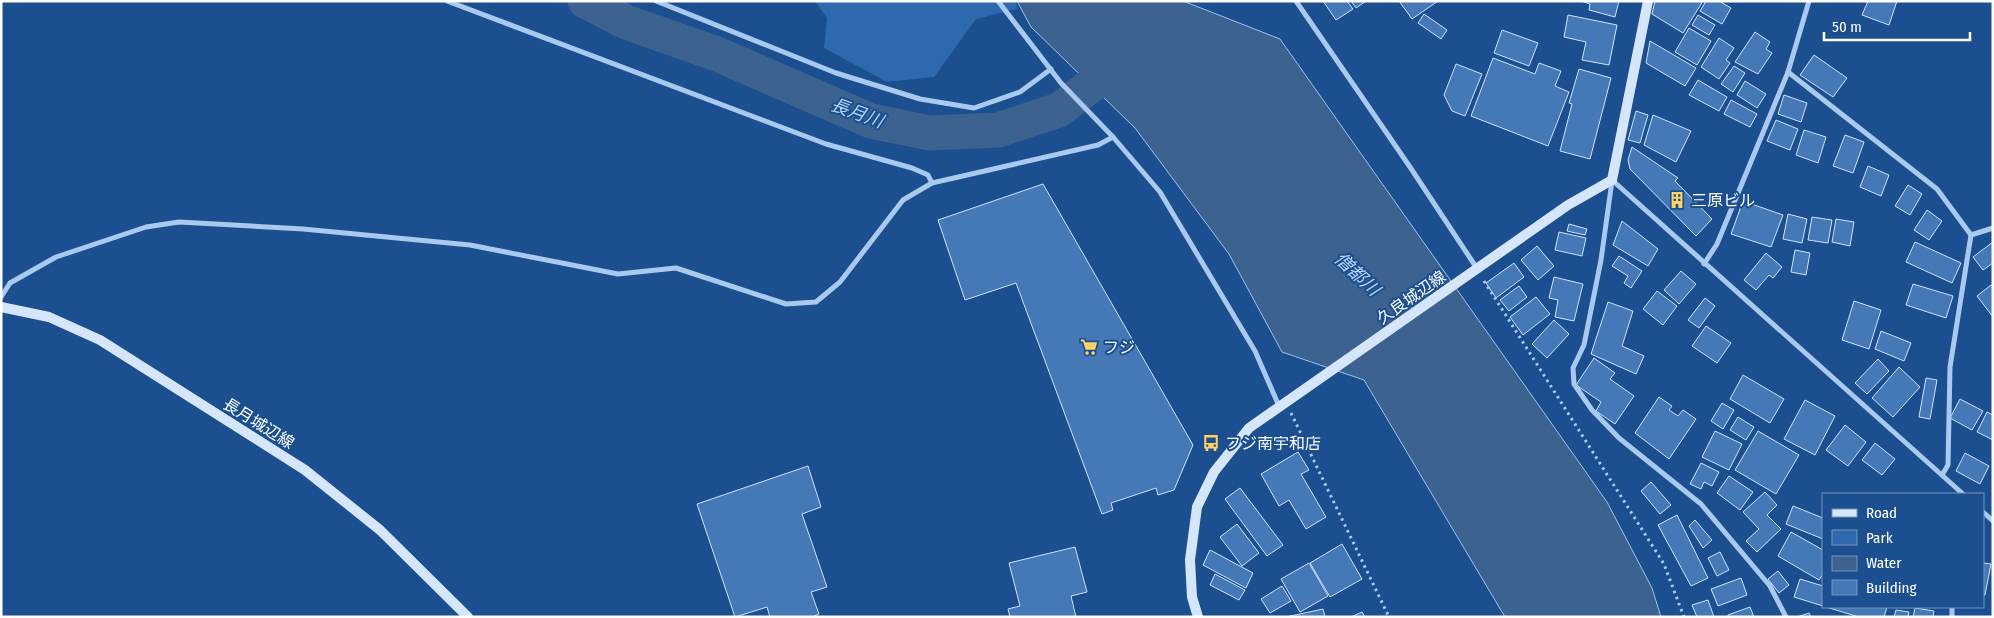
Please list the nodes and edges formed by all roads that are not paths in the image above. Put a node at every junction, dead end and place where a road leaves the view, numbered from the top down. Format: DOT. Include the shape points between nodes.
graph roads {
  1 [pos="447,1"];
  2 [pos="656,1"];
  3 [pos="998,1"];
  4 [pos="1296,1"];
  5 [pos="1648,1"];
  6 [pos="1809,1"];
  7 [pos="1051,69"];
  8 [pos="1788,72"];
  9 [pos="1113,137"];
  10 [pos="1612,180"];
  11 [pos="932,183"];
  12 [pos="1993,228"];
  13 [pos="1971,234"];
  14 [pos="1704,264"];
  15 [pos="1478,270"];
  16 [pos="1,297"];
  17 [pos="1,307"];
  18 [pos="1286,402"];
  19 [pos="1942,475"];
  20 [pos="1962,493"];
  21 [pos="468,617"];
  22 [pos="1198,617"];
  23 [pos="1786,617"];
  1 -- 11 [label="street" via="826,144 912,168 928,175"];
  2 -- 7 [label="street" via="836,73 920,99 974,108 1020,92"];
  3 -- 7 [label="street"];
  4 -- 15 [label="street"];
  5 -- 10 [label="main road"];
  6 -- 8 [label="street"];
  7 -- 9 [label="street"];
  8 -- 13 [label="street" via="1938,189"];
  8 -- 14 [label="street" via="1717,244"];
  9 -- 11 [label="street" via="1098,145"];
  9 -- 18 [label="street" via="1160,192"];
  10 -- 14 [label="street"];
  10 -- 15 [label="main road, 久良城辺線" via="1568,205"];
  10 -- 23 [label="street" via="1586,335 1573,368 1574,384 1592,410 1619,438 1701,504 1770,586"];
  11 -- 16 [label="street" via="903,200 840,282 816,302 786,304 676,268 618,274 470,245 303,229 179,222 146,226 56,257 10,283"];
  12 -- 13 [label="street"];
  13 -- 19 [label="street" via="1950,367 1948,465"];
  14 -- 19 [label="street"];
  15 -- 18 [label="main road, 久良城辺線"];
  17 -- 21 [label="main road, 長月城辺線" via="49,317 100,340 305,470 380,530"];
  18 -- 22 [label="main road, 久良城辺線" via="1249,428 1214,472 1198,507 1190,560 1192,597"];
  19 -- 20 [label="street"];
}
